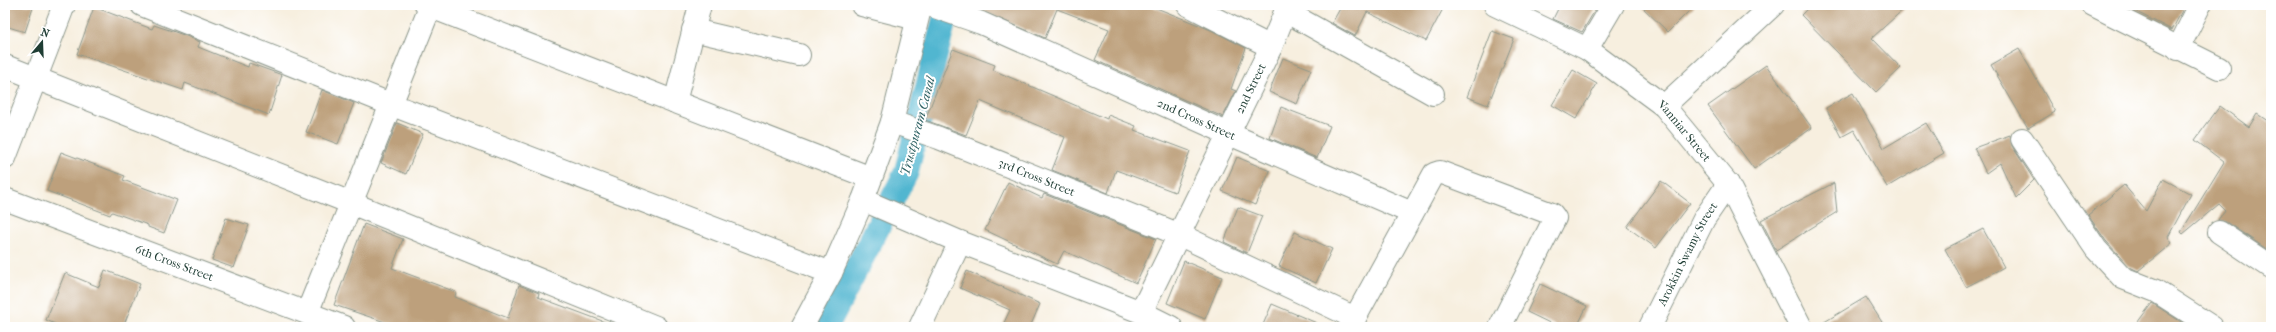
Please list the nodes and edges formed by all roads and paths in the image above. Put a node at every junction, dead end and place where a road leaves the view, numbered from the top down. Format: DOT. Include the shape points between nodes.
graph roads {
  1 [pos="64,5"];
  2 [pos="142,5"];
  3 [pos="700,5"];
  4 [pos="862,5"];
  5 [pos="1188,5"];
  6 [pos="1495,5"];
  7 [pos="1612,5"];
  8 [pos="1773,5"];
  9 [pos="2093,5"];
  10 [pos="2200,5"];
  11 [pos="429,6"];
  12 [pos="1287,8"];
  13 [pos="922,10"];
  14 [pos="693,30"];
  15 [pos="1271,47"];
  16 [pos="1587,49"];
  17 [pos="2178,49"];
  18 [pos="799,55"];
  19 [pos="5,66"];
  20 [pos="2219,68"];
  21 [pos="36,78"];
  22 [pos="1433,94"];
  23 [pos="675,102"];
  24 [pos="390,104"];
  25 [pos="1664,106"];
  26 [pos="892,122"];
  27 [pos="1227,133"];
  28 [pos="2022,139"];
  29 [pos="5,158"];
  30 [pos="871,178"];
  31 [pos="1728,184"];
  32 [pos="5,199"];
  33 [pos="863,200"];
  34 [pos="351,203"];
  35 [pos="1412,213"];
  36 [pos="2219,232"];
  37 [pos="1180,236"];
  38 [pos="960,242"];
  39 [pos="2271,267"];
  40 [pos="831,273"];
  41 [pos="1141,312"];
  42 [pos="307,313"];
  43 [pos="1352,323"];
  44 [pos="344,327"];
  45 [pos="656,327"];
  46 [pos="802,327"];
  47 [pos="920,327"];
  48 [pos="1171,327"];
  49 [pos="1500,327"];
  50 [pos="1650,327"];
  51 [pos="1801,327"];
  52 [pos="2212,327"];
  1 -- 21 [label="street"];
  2 -- 24 [label="street"];
  3 -- 14 [label="street"];
  4 -- 13 [label="street, 2nd Cross Street"];
  5 -- 15 [label="street"];
  6 -- 16 [label="street, Vanniar Street"];
  7 -- 16 [label="street"];
  8 -- 25 [label="street"];
  9 -- 17 [label="street"];
  10 -- 17 [label="street"];
  11 -- 23 [label="street"];
  11 -- 24 [label="street"];
  12 -- 15 [label="street, 2nd Street"];
  12 -- 22 [label="street"];
  13 -- 26 [label="street"];
  13 -- 27 [label="street, 2nd Cross Street" via="981,23"];
  14 -- 18 [label="street"];
  14 -- 23 [label="street"];
  15 -- 27 [label="street, 2nd Street"];
  16 -- 25 [label="street, Vanniar Street"];
  17 -- 20 [label="street"];
  19 -- 21 [label="street"];
  21 -- 29 [label="street"];
  21 -- 34 [label="street"];
  23 -- 30 [label="street"];
  24 -- 34 [label="street"];
  24 -- 40 [label="street"];
  25 -- 31 [label="street, Vanniar Street"];
  26 -- 30 [label="street"];
  26 -- 37 [label="street, 3rd Cross Street" via="939,138"];
  27 -- 35 [label="street, 2nd Cross Street"];
  27 -- 37 [label="street, 2nd Street"];
  28 -- 52 [label="street" via="2096,249 2123,278 2156,291"];
  30 -- 33 [label="street"];
  31 -- 50 [label="street, Arokkin Swamy Street" via="1704,219"];
  31 -- 51 [label="street, Vanniar Street"];
  32 -- 42 [label="street, 6th Cross Street"];
  33 -- 38 [label="street"];
  33 -- 40 [label="street"];
  34 -- 42 [label="street"];
  34 -- 45 [label="street"];
  35 -- 43 [label="street"];
  35 -- 49 [label="street" via="1434,174 1440,172 1552,214 1555,218 1553,224"];
  36 -- 39 [label="street"];
  37 -- 41 [label="street, 2nd Street"];
  37 -- 43 [label="street, 3rd Cross Street"];
  38 -- 41 [label="street"];
  38 -- 47 [label="street"];
  40 -- 46 [label="street"];
  41 -- 48 [label="street"];
  42 -- 44 [label="street, 6th Cross Street"];
}
